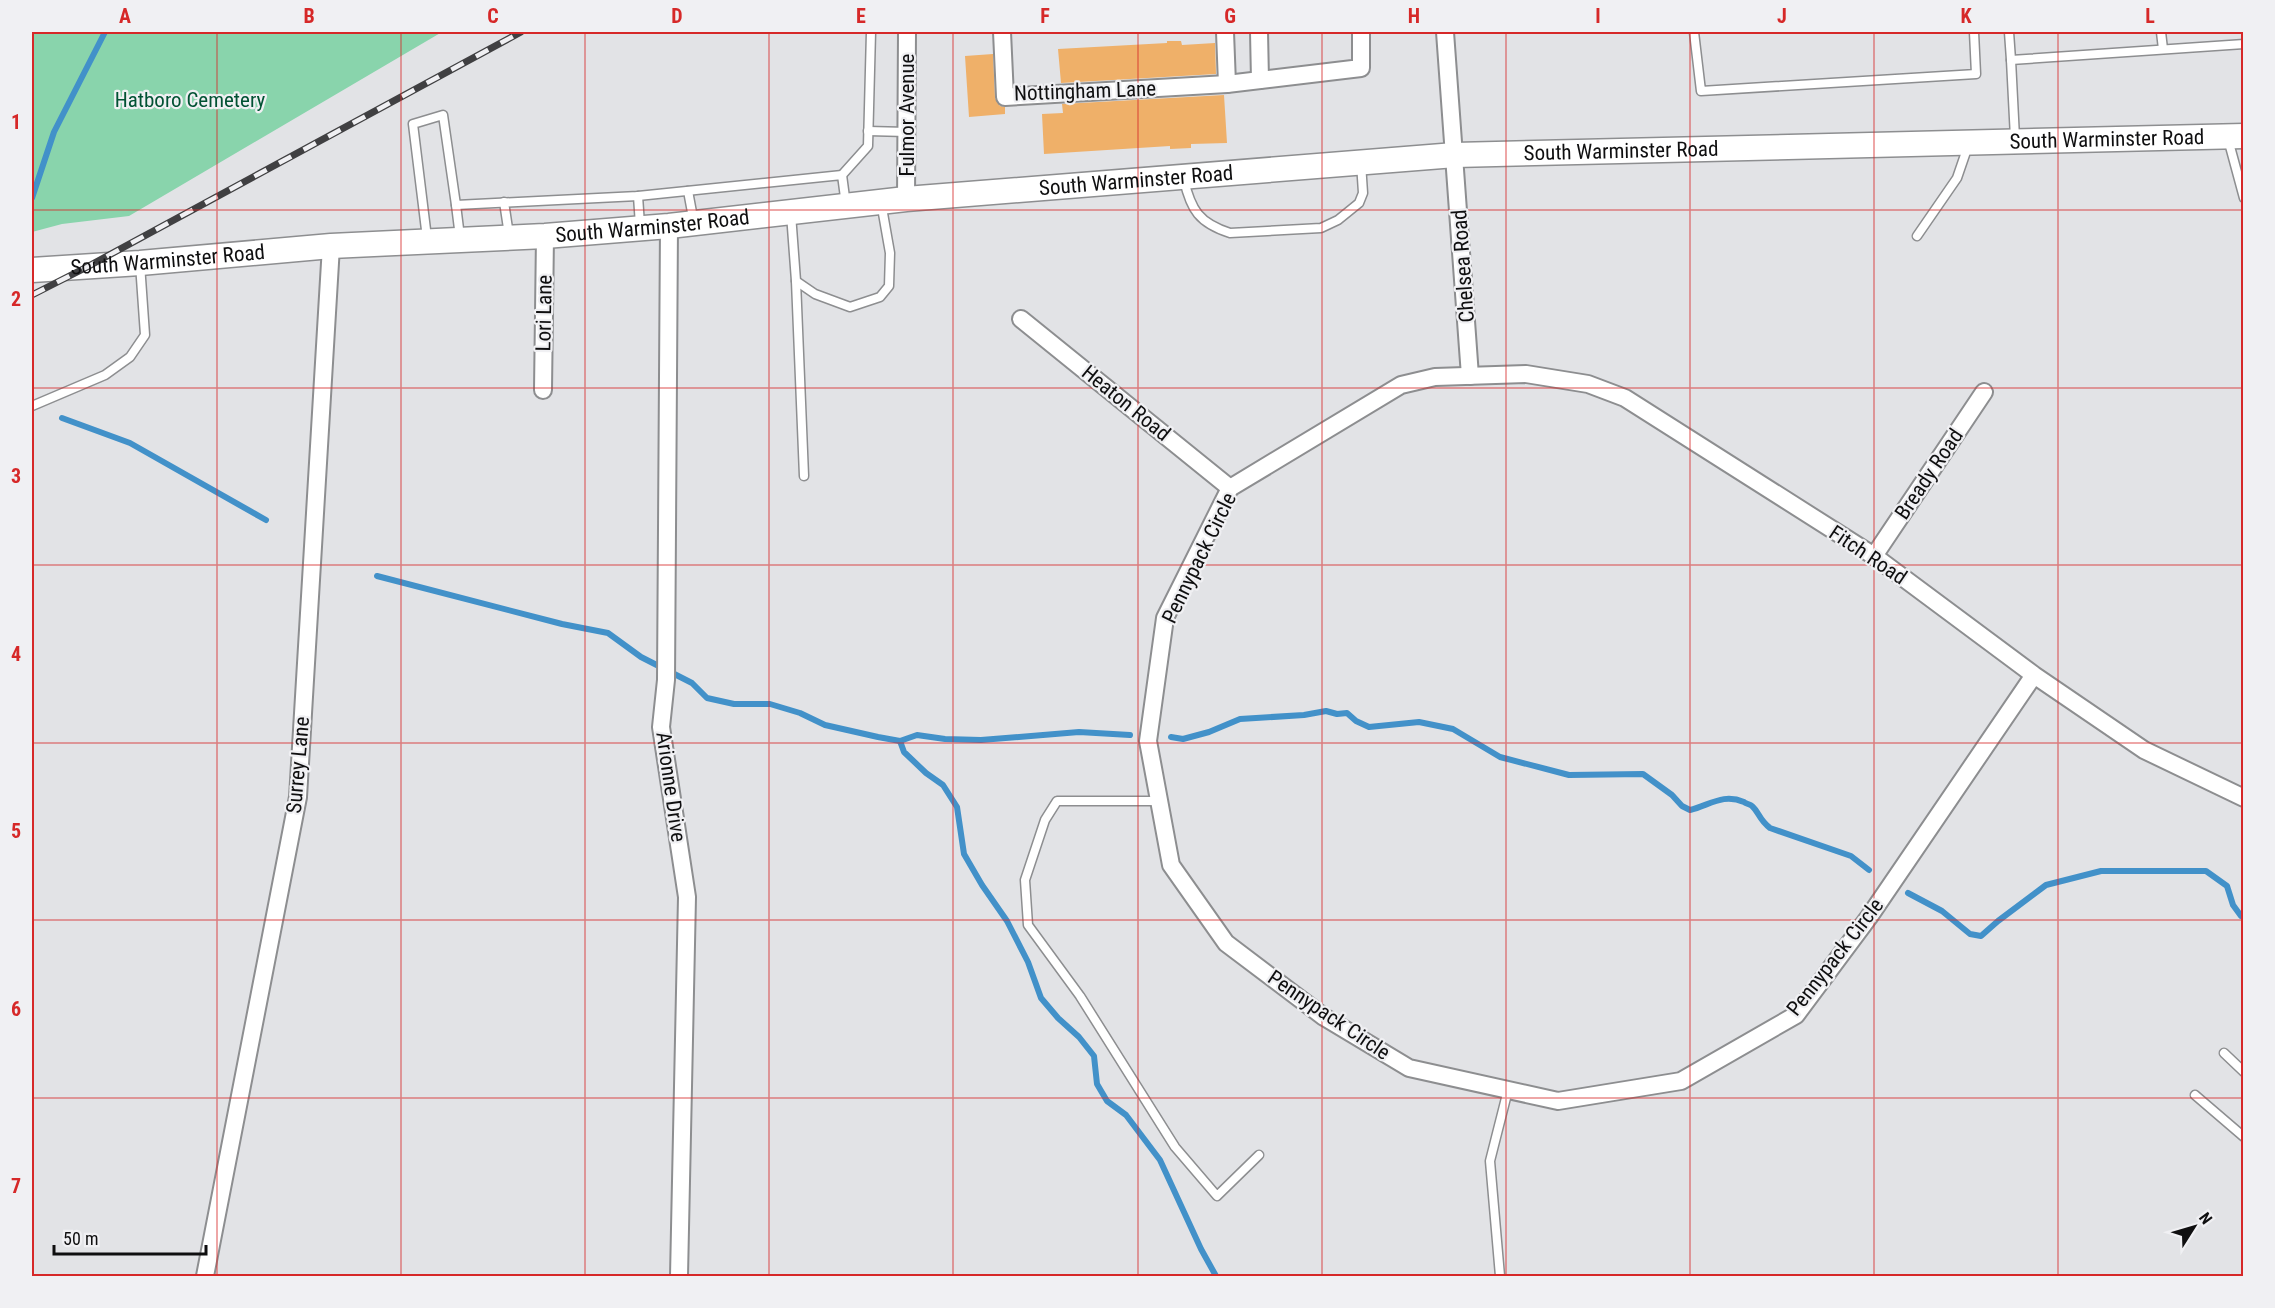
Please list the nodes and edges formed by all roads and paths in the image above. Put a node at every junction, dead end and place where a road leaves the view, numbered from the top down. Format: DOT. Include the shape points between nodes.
graph roads {
  1 [pos="871,32"];
  2 [pos="907,32"];
  3 [pos="1002,32"];
  4 [pos="1225,32"];
  5 [pos="1259,32"];
  6 [pos="1361,32"];
  7 [pos="1445,32"];
  8 [pos="1694,32"];
  9 [pos="1974,32"];
  10 [pos="2008,32"];
  11 [pos="2161,32"];
  12 [pos="2244,44"];
  13 [pos="2163,49"];
  14 [pos="2011,60"];
  15 [pos="1260,80"];
  16 [pos="1227,84"];
  17 [pos="868,131"];
  18 [pos="906,132"];
  19 [pos="2235,136"];
  20 [pos="2016,141"];
  21 [pos="1970,142"];
  22 [pos="1455,155"];
  23 [pos="1361,163"];
  24 [pos="842,175"];
  25 [pos="1183,177"];
  26 [pos="688,191"];
  27 [pos="638,196"];
  28 [pos="2244,198"];
  29 [pos="906,199"];
  30 [pos="504,202"];
  31 [pos="881,202"];
  32 [pos="456,205"];
  33 [pos="846,206"];
  34 [pos="791,212"];
  35 [pos="694,223"];
  36 [pos="669,226"];
  37 [pos="640,228"];
  38 [pos="545,236"];
  39 [pos="1917,236"];
  40 [pos="509,238"];
  41 [pos="460,240"];
  42 [pos="428,242"];
  43 [pos="331,246"];
  44 [pos="140,263"];
  45 [pos="32,270"];
  46 [pos="796,281"];
  47 [pos="1021,319"];
  48 [pos="1470,376"];
  49 [pos="543,390"];
  50 [pos="1984,392"];
  51 [pos="32,406"];
  52 [pos="804,476"];
  53 [pos="1230,488"];
  54 [pos="1874,556"];
  55 [pos="2034,675"];
  56 [pos="2244,798"];
  57 [pos="1160,801"];
  58 [pos="2224,1053"];
  59 [pos="2244,1072"];
  60 [pos="1508,1090"];
  61 [pos="2195,1095"];
  62 [pos="2244,1137"];
  63 [pos="1259,1155"];
  64 [pos="205,1276"];
  65 [pos="679,1276"];
  66 [pos="1500,1276"];
  1 -- 17 [label="lane"];
  2 -- 18 [label="street, Fulmor Avenue"];
  3 -- 16 [label="street, Nottingham Lane" via="1005,97"];
  4 -- 16 [label="street"];
  5 -- 15 [label="street"];
  6 -- 15 [label="street" via="1361,68"];
  7 -- 22 [label="street, Chelsea Road"];
  8 -- 9 [label="lane" via="1701,92 1976,74"];
  10 -- 14 [label="lane"];
  11 -- 13 [label="lane"];
  12 -- 13 [label="lane"];
  13 -- 14 [label="lane"];
  14 -- 20 [label="lane"];
  15 -- 16 [label="street"];
  17 -- 18 [label="lane"];
  17 -- 24 [label="lane" via="868,146"];
  18 -- 29 [label="street, Fulmor Avenue"];
  19 -- 20 [label="street, South Warminster Road"];
  19 -- 28 [label="lane"];
  20 -- 21 [label="street, South Warminster Road"];
  21 -- 22 [label="street, South Warminster Road"];
  21 -- 39 [label="lane" via="1957,178"];
  22 -- 23 [label="street, South Warminster Road"];
  22 -- 48 [label="street, Chelsea Road"];
  23 -- 25 [label="street, South Warminster Road"];
  23 -- 25 [label="lane" via="1363,194 1359,204 1321,228 1230,233 1217,229 1196,213"];
  24 -- 26 [label="lane"];
  24 -- 33 [label="lane"];
  25 -- 29 [label="street, South Warminster Road"];
  26 -- 27 [label="lane"];
  26 -- 35 [label="lane"];
  27 -- 30 [label="lane"];
  27 -- 37 [label="lane"];
  29 -- 31 [label="street, South Warminster Road"];
  30 -- 32 [label="lane"];
  30 -- 40 [label="lane"];
  31 -- 33 [label="street, South Warminster Road"];
  31 -- 46 [label="lane" via="890,253 889,286 880,297 850,307 815,294"];
  32 -- 41 [label="lane"];
  32 -- 42 [label="lane" via="443,115 413,124"];
  33 -- 34 [label="street, South Warminster Road"];
  34 -- 35 [label="street, South Warminster Road"];
  34 -- 46 [label="lane"];
  35 -- 36 [label="street, South Warminster Road"];
  36 -- 37 [label="street, South Warminster Road"];
  36 -- 65 [label="street, Arionne Drive" via="666,680 661,727 687,897"];
  37 -- 38 [label="street, South Warminster Road"];
  38 -- 40 [label="street, South Warminster Road"];
  38 -- 49 [label="street, Lori Lane"];
  40 -- 41 [label="street, South Warminster Road"];
  41 -- 42 [label="street, South Warminster Road"];
  42 -- 43 [label="street, South Warminster Road"];
  43 -- 44 [label="street, South Warminster Road"];
  43 -- 64 [label="street, Surrey Lane" via="298,797"];
  44 -- 45 [label="street, South Warminster Road"];
  44 -- 51 [label="lane" via="145,335 130,357 105,375"];
  46 -- 52 [label="lane"];
  47 -- 53 [label="street, Heaton Road"];
  48 -- 53 [label="street, Pennypack Circle" via="1435,377 1401,385"];
  48 -- 54 [label="street, Fitch Road" via="1526,374 1588,384 1625,398"];
  50 -- 54 [label="street, Bready Road"];
  53 -- 57 [label="street, Pennypack Circle" via="1166,618 1148,741"];
  54 -- 55 [label="street, Fitch Road"];
  55 -- 56 [label="street, Fitch Road" via="2144,750"];
  55 -- 60 [label="street, Pennypack Circle" via="1869,917 1796,1016 1681,1081 1558,1101"];
  57 -- 60 [label="street, Pennypack Circle" via="1172,865 1226,943 1324,1017 1409,1068"];
  57 -- 63 [label="lane" via="1057,801 1045,820 1025,880 1028,925 1080,996 1175,1147 1217,1196"];
  58 -- 59 [label="lane"];
  60 -- 66 [label="lane" via="1490,1161"];
  61 -- 62 [label="lane"];
}
